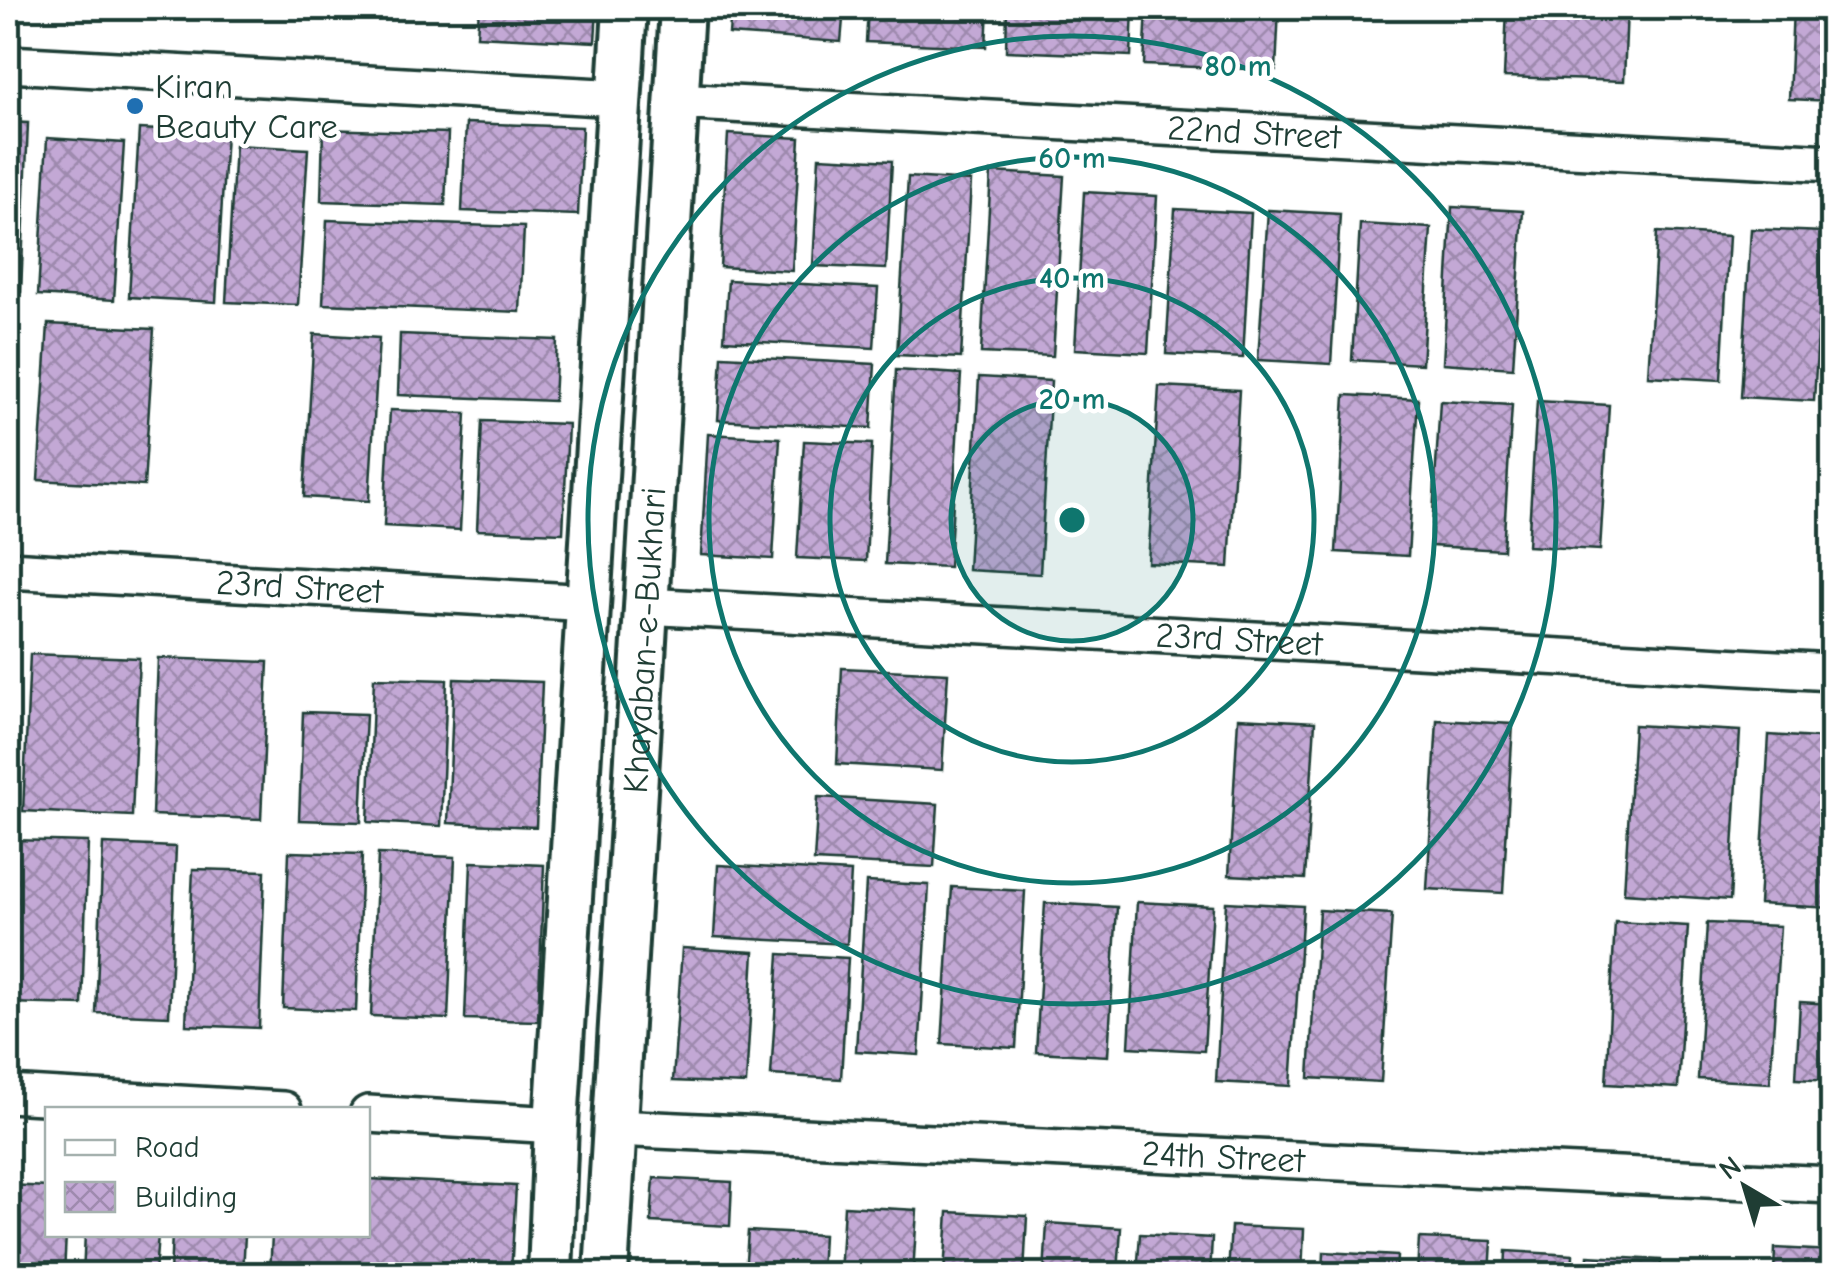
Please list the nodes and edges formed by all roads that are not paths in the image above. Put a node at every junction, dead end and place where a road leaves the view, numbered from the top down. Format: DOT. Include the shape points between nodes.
graph roads {
  1 [pos="625,8"];
  2 [pos="682,8"];
  3 [pos="8,64"];
  4 [pos="620,98"];
  5 [pos="675,101"];
  6 [pos="1832,162"];
  7 [pos="8,570"];
  8 [pos="590,603"];
  9 [pos="645,606"];
  10 [pos="1832,672"];
  11 [pos="8,1094"];
  12 [pos="231,1107"];
  13 [pos="370,1114"];
  14 [pos="556,1125"];
  15 [pos="614,1128"];
  16 [pos="1832,1185"];
  17 [pos="550,1274"];
  18 [pos="606,1274"];
  1 -- 4 [label="street, Khayaban-e-Bukhari"];
  2 -- 5 [label="street, Khayaban-e-Bukhari"];
  3 -- 4 [label="street"];
  4 -- 8 [label="street, Khayaban-e-Bukhari"];
  5 -- 6 [label="street, 22nd Street"];
  5 -- 9 [label="street, Khayaban-e-Bukhari"];
  7 -- 8 [label="street, 23rd Street"];
  8 -- 14 [label="street, Khayaban-e-Bukhari"];
  9 -- 10 [label="street, 23rd Street"];
  9 -- 15 [label="street, Khayaban-e-Bukhari"];
  11 -- 12 [label="street"];
  13 -- 14 [label="street"];
  14 -- 17 [label="street, Khayaban-e-Bukhari"];
  15 -- 16 [label="street, 24th Street"];
  15 -- 18 [label="street, Khayaban-e-Bukhari"];
}
